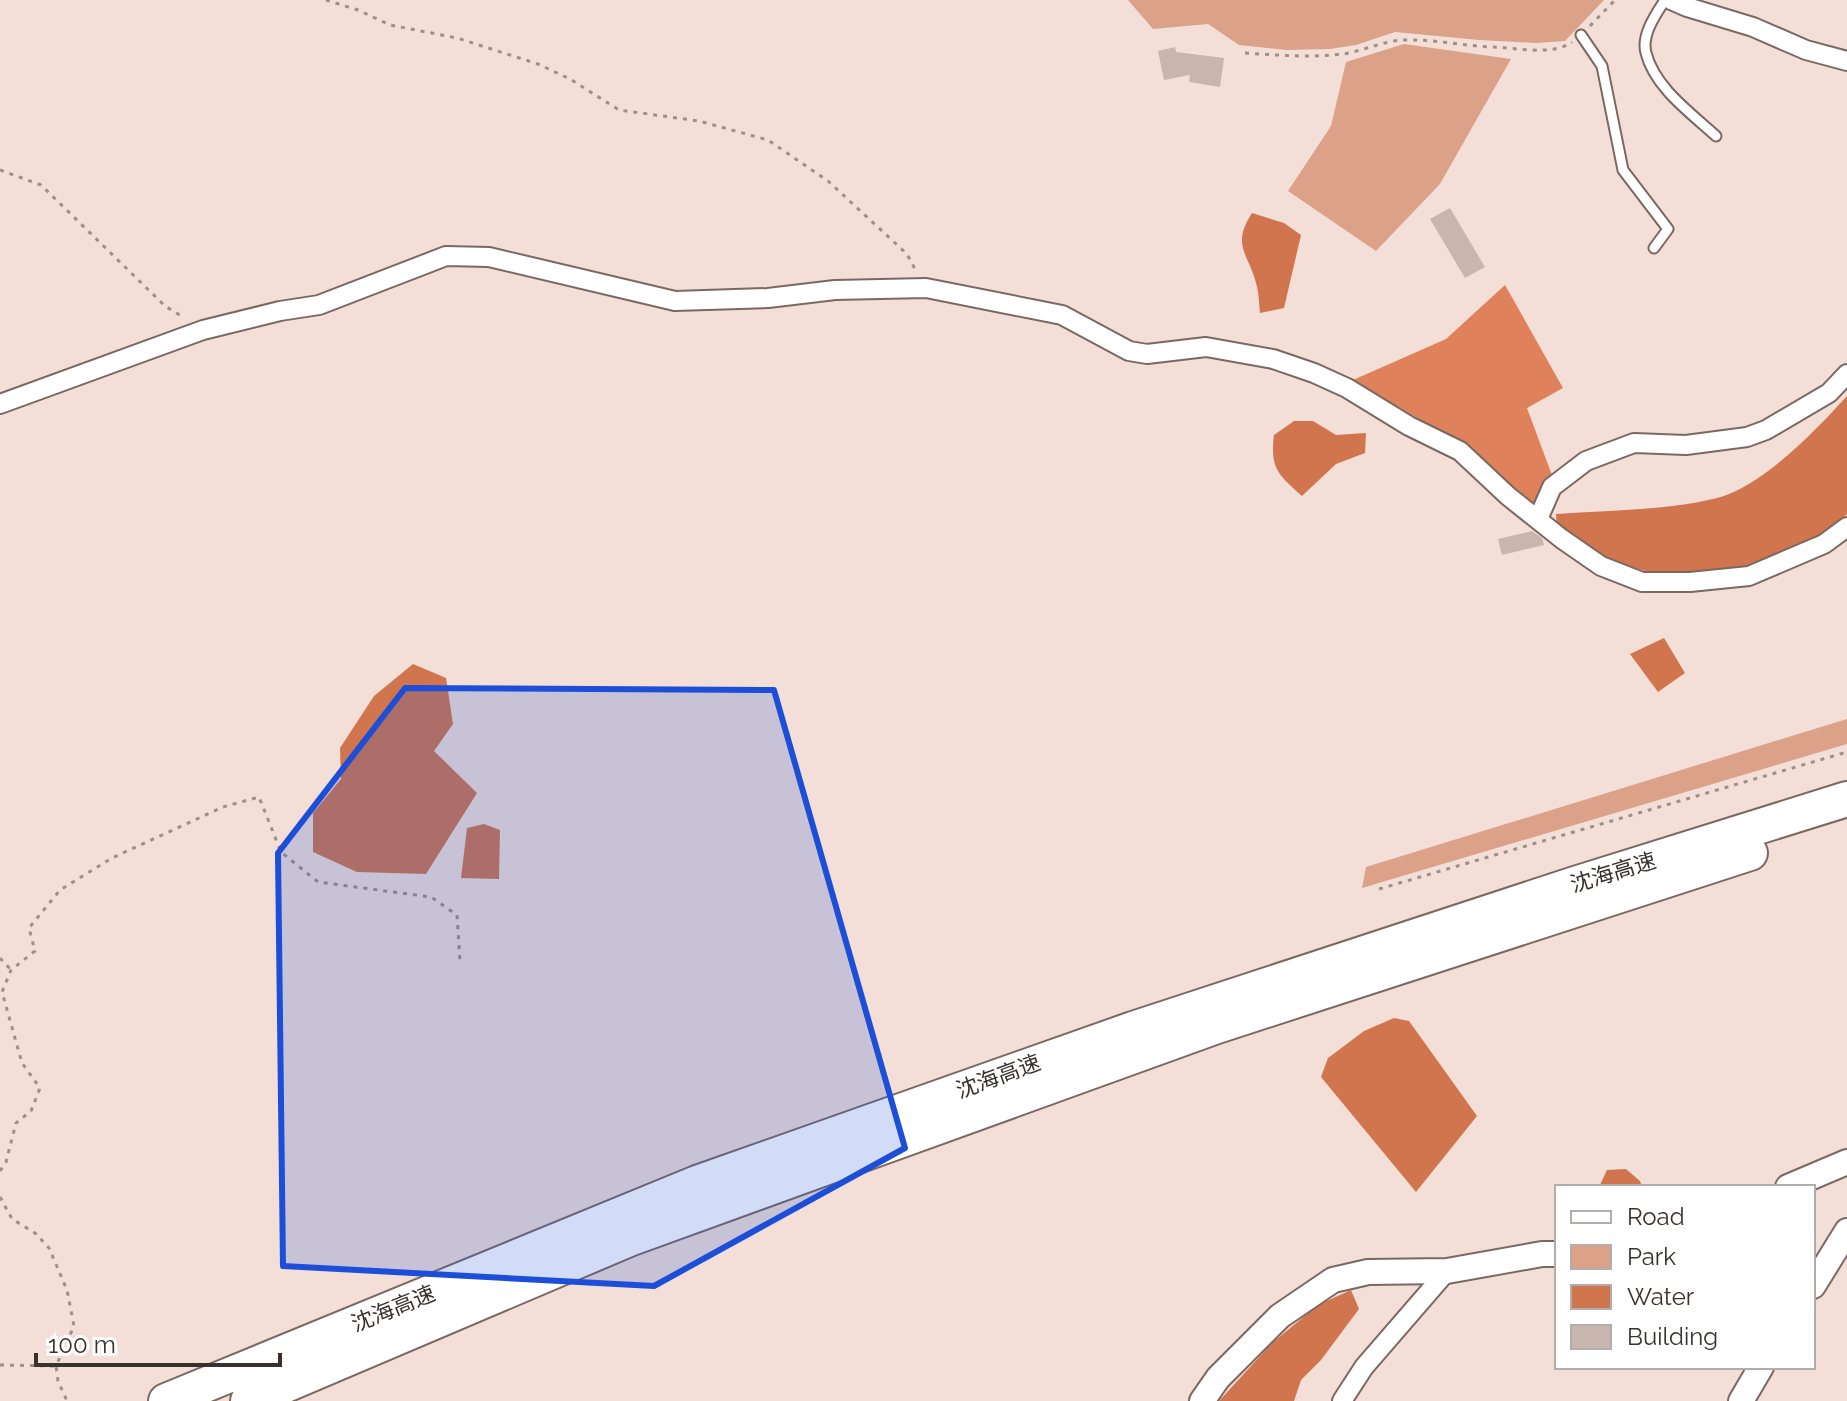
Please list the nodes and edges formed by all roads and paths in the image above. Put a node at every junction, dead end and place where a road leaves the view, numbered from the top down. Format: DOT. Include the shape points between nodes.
graph roads {
  1 [pos="326,0"];
  2 [pos="1615,0"];
  3 [pos="1665,0"];
  4 [pos="1671,0"];
  5 [pos="1581,35"];
  6 [pos="1245,53"];
  7 [pos="1847,61"];
  8 [pos="1716,136"];
  9 [pos="0,170"];
  10 [pos="1654,248"];
  11 [pos="926,288"];
  12 [pos="203,330"];
  13 [pos="1847,374"];
  14 [pos="0,404"];
  15 [pos="1538,519"];
  16 [pos="1847,527"];
  17 [pos="1847,752"];
  18 [pos="1847,799"];
  19 [pos="1847,822"];
  20 [pos="1379,889"];
  21 [pos="0,958"];
  22 [pos="460,961"];
  23 [pos="11,970"];
  24 [pos="1847,1162"];
  25 [pos="0,1171"];
  26 [pos="1793,1185"];
  27 [pos="0,1197"];
  28 [pos="1847,1231"];
  29 [pos="1555,1254"];
  30 [pos="1447,1271"];
  31 [pos="1815,1283"];
  32 [pos="0,1365"];
  33 [pos="56,1366"];
  34 [pos="1760,1369"];
  35 [pos="67,1401"];
  36 [pos="166,1401"];
  37 [pos="248,1401"];
  38 [pos="1202,1401"];
  39 [pos="1342,1401"];
  40 [pos="1741,1401"];
  1 -- 11 [label="path" via="390,25 457,38 538,64 619,110 699,121 768,140 828,181 907,254"];
  2 -- 5 [label="path"];
  3 -- 8 [label="lane" via="1650,23 1645,51 1663,85"];
  4 -- 7 [label="street"];
  5 -- 6 [label="path" via="1565,47 1534,49 1398,40 1342,54"];
  5 -- 10 [label="lane" via="1602,66 1623,170 1668,229"];
  9 -- 12 [label="path" via="41,185 165,306"];
  11 -- 12 [label="street" via="675,301 489,257 446,256 319,305"];
  11 -- 15 [label="street" via="1062,315 1129,351 1206,347 1273,359 1314,373 1460,451"];
  12 -- 14 [label="street"];
  13 -- 15 [label="street" via="1829,393 1747,437 1686,445 1634,443 1586,461 1552,487"];
  15 -- 16 [label="street" via="1601,566 1642,582 1749,576 1824,544"];
  17 -- 20 [label="path"];
  18 -- 36 [label="highway, 沈海高速" via="1148,1024 727,1172"];
  19 -- 37 [label="highway, 沈海高速" via="1217,1026 888,1144 629,1239"];
  21 -- 23 [label="path"];
  22 -- 23 [label="path" via="457,915 431,897 318,882 281,852 259,797 223,807 112,858 60,890 29,928 35,951"];
  23 -- 25 [label="path" via="2,992 22,1063 40,1088 31,1111 16,1123"];
  24 -- 26 [label="street"];
  27 -- 33 [label="path" via="12,1219 49,1248 67,1290 74,1326"];
  28 -- 31 [label="street"];
  29 -- 30 [label="street"];
  30 -- 38 [label="street" via="1368,1272 1333,1280 1280,1316"];
  30 -- 39 [label="street" via="1364,1367"];
  32 -- 33 [label="path"];
  33 -- 35 [label="path"];
  34 -- 40 [label="street"];
}
